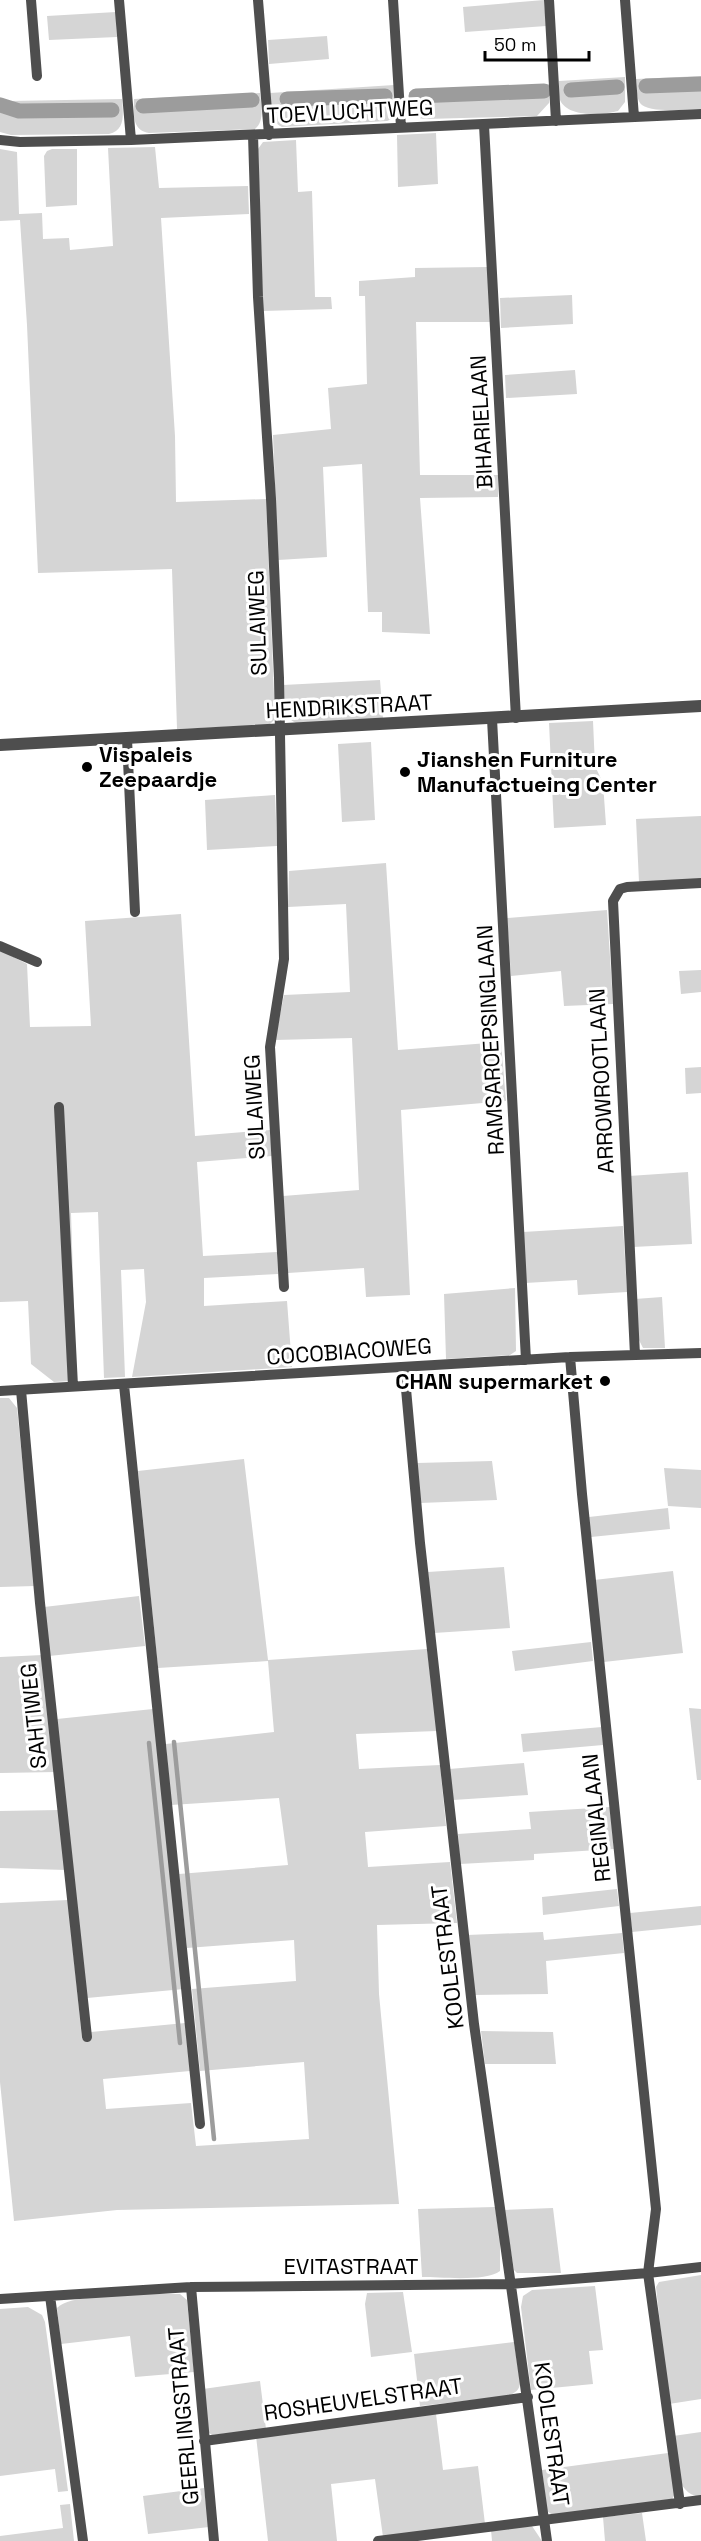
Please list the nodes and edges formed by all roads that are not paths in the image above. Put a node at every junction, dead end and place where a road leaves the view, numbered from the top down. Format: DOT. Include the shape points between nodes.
graph roads {
  1 [pos="31,0"];
  2 [pos="119,0"];
  3 [pos="258,0"];
  4 [pos="393,0"];
  5 [pos="549,0"];
  6 [pos="625,0"];
  7 [pos="37,76"];
  8 [pos="701,114"];
  9 [pos="634,117"];
  10 [pos="556,121"];
  11 [pos="484,125"];
  12 [pos="401,127"];
  13 [pos="253,135"];
  14 [pos="269,135"];
  15 [pos="0,140"];
  16 [pos="131,140"];
  17 [pos="701,706"];
  18 [pos="516,718"];
  19 [pos="492,719"];
  20 [pos="279,731"];
  21 [pos="127,739"];
  22 [pos="0,745"];
  23 [pos="701,883"];
  24 [pos="135,912"];
  25 [pos="0,946"];
  26 [pos="37,962"];
  27 [pos="59,1107"];
  28 [pos="284,1287"];
  29 [pos="701,1353"];
  30 [pos="635,1355"];
  31 [pos="570,1357"];
  32 [pos="526,1360"];
  33 [pos="404,1367"];
  34 [pos="124,1384"];
  35 [pos="73,1386"];
  36 [pos="21,1390"];
  37 [pos="0,1391"];
  38 [pos="87,2037"];
  39 [pos="200,2124"];
  40 [pos="701,2266"];
  41 [pos="648,2273"];
  42 [pos="510,2284"];
  43 [pos="191,2287"];
  44 [pos="50,2296"];
  45 [pos="0,2299"];
  46 [pos="528,2397"];
  47 [pos="204,2441"];
  48 [pos="701,2500"];
  49 [pos="680,2504"];
  50 [pos="544,2520"];
  51 [pos="83,2541"];
  52 [pos="214,2541"];
  53 [pos="378,2541"];
  54 [pos="547,2541"];
  1 -- 7 [label="street"];
  2 -- 16 [label="street"];
  3 -- 14 [label="street"];
  4 -- 12 [label="street"];
  5 -- 10 [label="street"];
  6 -- 9 [label="street"];
  8 -- 9 [label="street, TOEVLUCHTWEG"];
  9 -- 10 [label="street, TOEVLUCHTWEG"];
  10 -- 11 [label="street, TOEVLUCHTWEG"];
  11 -- 12 [label="street, TOEVLUCHTWEG"];
  11 -- 18 [label="street, BIHARIELAAN"];
  12 -- 14 [label="street, TOEVLUCHTWEG"];
  13 -- 14 [label="street, TOEVLUCHTWEG"];
  13 -- 16 [label="street, TOEVLUCHTWEG"];
  13 -- 20 [label="street, SULAIWEG"];
  15 -- 16 [label="street, TOEVLUCHTWEG"];
  17 -- 18 [label="street, HENDRIKSTRAAT"];
  18 -- 19 [label="street, HENDRIKSTRAAT"];
  19 -- 20 [label="street, HENDRIKSTRAAT"];
  19 -- 32 [label="street, RAMSAROEPSINGLAAN"];
  20 -- 21 [label="street, HENDRIKSTRAAT"];
  20 -- 28 [label="street, SULAIWEG" via="284,959 270,1047"];
  21 -- 22 [label="street, HENDRIKSTRAAT"];
  21 -- 24 [label="street"];
  23 -- 30 [label="street, ARROWROOTLAAN" via="627,887 620,889 613,901"];
  25 -- 26 [label="street"];
  27 -- 35 [label="street"];
  29 -- 30 [label="street, COCOBIACOWEG"];
  30 -- 31 [label="street, COCOBIACOWEG"];
  31 -- 32 [label="street, COCOBIACOWEG"];
  31 -- 41 [label="street, REGINALAAN" via="656,2209"];
  32 -- 33 [label="street, COCOBIACOWEG"];
  33 -- 34 [label="street, COCOBIACOWEG"];
  33 -- 42 [label="street, KOOLESTRAAT" via="464,1934"];
  34 -- 35 [label="street, COCOBIACOWEG"];
  34 -- 39 [label="street"];
  35 -- 36 [label="street, COCOBIACOWEG"];
  36 -- 37 [label="street, COCOBIACOWEG"];
  36 -- 38 [label="street, SAHTIWEG"];
  40 -- 41 [label="street, EVITASTRAAT"];
  41 -- 42 [label="street, EVITASTRAAT"];
  41 -- 49 [label="street, REGINALAAN"];
  42 -- 43 [label="street, EVITASTRAAT"];
  42 -- 46 [label="street, KOOLESTRAAT"];
  43 -- 44 [label="street, EVITASTRAAT"];
  43 -- 47 [label="street, GEERLINGSTRAAT"];
  44 -- 45 [label="street, EVITASTRAAT"];
  44 -- 51 [label="street"];
  46 -- 47 [label="street, ROSHEUVELSTRAAT"];
  46 -- 50 [label="street, KOOLESTRAAT"];
  47 -- 52 [label="street, GEERLINGSTRAAT"];
  48 -- 49 [label="street"];
  49 -- 50 [label="street"];
  50 -- 53 [label="street"];
  50 -- 54 [label="street, KOOLESTRAAT"];
}
